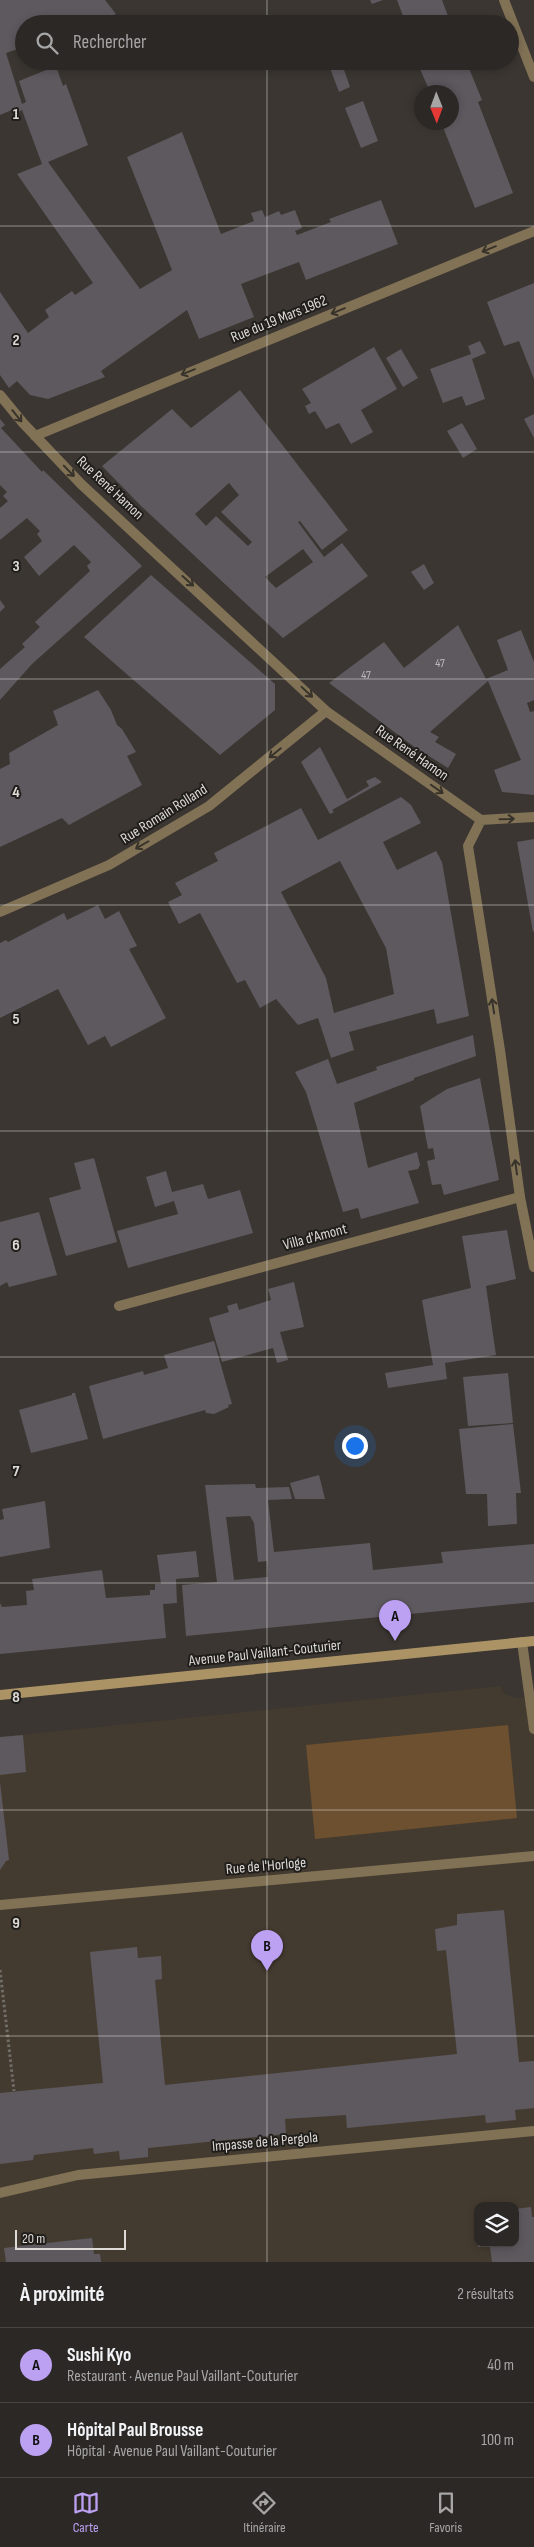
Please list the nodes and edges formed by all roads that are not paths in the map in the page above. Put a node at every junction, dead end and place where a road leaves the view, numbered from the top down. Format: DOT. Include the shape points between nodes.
graph roads {
  1 [pos="504,0"];
  2 [pos="510,15"];
  3 [pos="519,38"];
  4 [pos="534,77"];
  5 [pos="534,231"];
  6 [pos="0,395"];
  7 [pos="35,436"];
  8 [pos="326,711"];
  9 [pos="534,817"];
  10 [pos="481,820"];
  11 [pos="0,912"];
  12 [pos="520,1196"];
  13 [pos="534,1266"];
  14 [pos="119,1306"];
  15 [pos="534,1640"];
  16 [pos="522,1642"];
  17 [pos="0,1695"];
  18 [pos="534,1729"];
  19 [pos="534,1856"];
  20 [pos="0,1905"];
  21 [pos="534,2131"];
  22 [pos="0,2192"];
  1 -- 2 [label="street"];
  3 -- 4 [label="street"];
  5 -- 7 [label="street, Rue du 19 Mars 1962, one-way"];
  6 -- 7 [label="street, Rue René Hamon, one-way"];
  7 -- 8 [label="street, Rue René Hamon, one-way" via="81,484"];
  8 -- 10 [label="street, Rue René Hamon, one-way"];
  8 -- 11 [label="street, Rue Romain Rolland, one-way" via="209,806 109,865"];
  10 -- 9 [label="street, one-way"];
  12 -- 10 [label="street, one-way" via="468,846"];
  12 -- 13 [label="street"];
  12 -- 14 [label="street, Villa d'Amont"];
  15 -- 16 [label="main road, Avenue Paul Vaillant-Couturier"];
  16 -- 17 [label="main road, Avenue Paul Vaillant-Couturier"];
  16 -- 18 [label="street"];
  19 -- 20 [label="street, Rue de l'Horloge"];
  21 -- 22 [label="street, Impasse de la Pergola" via="78,2175"];
}
